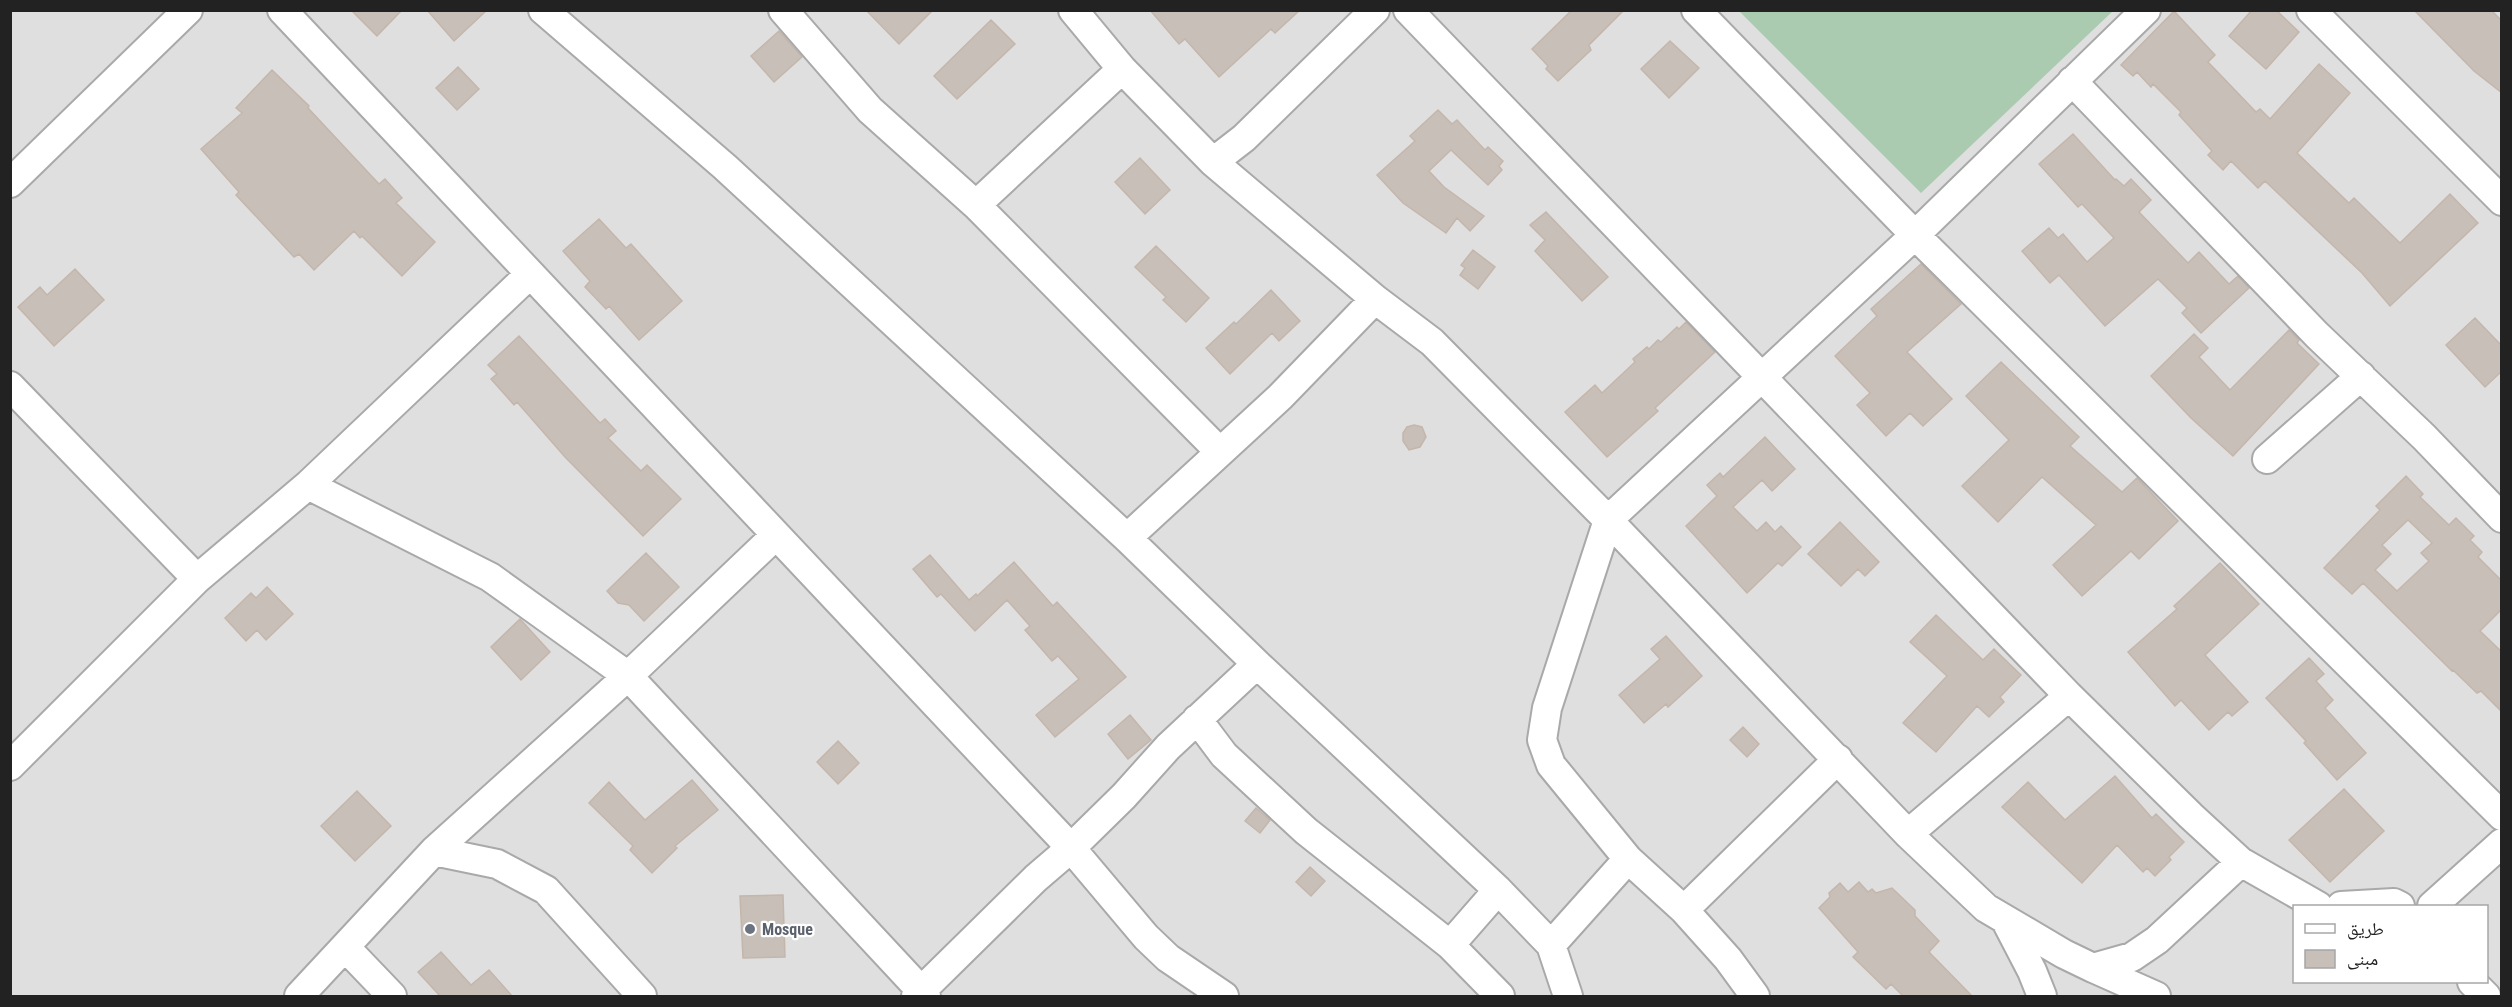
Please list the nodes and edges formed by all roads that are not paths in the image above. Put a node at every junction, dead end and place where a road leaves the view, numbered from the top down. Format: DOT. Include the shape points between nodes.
graph roads {
  1 [pos="188,10"];
  2 [pos="282,10"];
  3 [pos="543,10"];
  4 [pos="783,10"];
  5 [pos="1073,10"];
  6 [pos="1376,10"];
  7 [pos="1408,10"];
  8 [pos="1696,10"];
  9 [pos="2146,10"];
  10 [pos="2311,10"];
  11 [pos="1122,69"];
  12 [pos="2072,81"];
  13 [pos="1213,162"];
  14 [pos="10,183"];
  15 [pos="2502,201"];
  16 [pos="976,205"];
  17 [pos="1915,235"];
  18 [pos="530,274"];
  19 [pos="1376,299"];
  20 [pos="1762,376"];
  21 [pos="2361,376"];
  22 [pos="10,386"];
  23 [pos="1220,452"];
  24 [pos="2267,459"];
  25 [pos="308,485"];
  26 [pos="2502,518"];
  27 [pos="1608,520"];
  28 [pos="776,535"];
  29 [pos="1127,538"];
  30 [pos="197,579"];
  31 [pos="1257,664"];
  32 [pos="628,676"];
  33 [pos="2069,696"];
  34 [pos="1197,719"];
  35 [pos="1838,759"];
  36 [pos="10,766"];
  37 [pos="2502,816"];
  38 [pos="1908,834"];
  39 [pos="2502,843"];
  40 [pos="1071,849"];
  41 [pos="434,851"];
  42 [pos="1628,859"];
  43 [pos="2241,862"];
  44 [pos="1497,890"];
  45 [pos="2316,905"];
  46 [pos="2359,905"];
  47 [pos="2398,905"];
  48 [pos="2433,905"];
  49 [pos="1684,910"];
  50 [pos="2006,921"];
  51 [pos="1450,945"];
  52 [pos="1551,945"];
  53 [pos="346,948"];
  54 [pos="2094,968"];
  55 [pos="2474,983"];
  56 [pos="921,995"];
  57 [pos="299,996"];
  58 [pos="392,996"];
  59 [pos="642,996"];
  60 [pos="1224,996"];
  61 [pos="1500,996"];
  62 [pos="1568,996"];
  63 [pos="1755,996"];
  64 [pos="2042,996"];
  65 [pos="2156,996"];
  66 [pos="2486,996"];
  1 -- 14 [label="street"];
  2 -- 18 [label="street"];
  3 -- 29 [label="street" via="725,167"];
  4 -- 16 [label="street" via="870,110"];
  5 -- 11 [label="street"];
  6 -- 13 [label="street" via="1244,138"];
  7 -- 20 [label="street"];
  8 -- 17 [label="street"];
  9 -- 12 [label="street"];
  10 -- 15 [label="street"];
  11 -- 13 [label="street"];
  11 -- 16 [label="street"];
  12 -- 17 [label="street"];
  12 -- 21 [label="street"];
  13 -- 19 [label="street"];
  16 -- 23 [label="street"];
  17 -- 20 [label="street"];
  17 -- 37 [label="street"];
  18 -- 25 [label="street"];
  18 -- 28 [label="street"];
  19 -- 23 [label="street"];
  19 -- 27 [label="street" via="1432,342"];
  20 -- 27 [label="street"];
  20 -- 33 [label="street"];
  21 -- 24 [label="street"];
  21 -- 26 [label="street"];
  22 -- 30 [label="street"];
  23 -- 29 [label="street"];
  25 -- 30 [label="street"];
  25 -- 32 [label="street" via="490,577"];
  27 -- 35 [label="street"];
  27 -- 42 [label="street" via="1547,708 1542,740 1551,765"];
  28 -- 32 [label="street"];
  28 -- 40 [label="street"];
  29 -- 31 [label="street"];
  30 -- 36 [label="street"];
  31 -- 34 [label="street"];
  31 -- 44 [label="street"];
  32 -- 41 [label="street"];
  32 -- 56 [label="street"];
  33 -- 38 [label="street"];
  33 -- 43 [label="street"];
  34 -- 40 [label="street"];
  34 -- 51 [label="street" via="1224,755 1290,816"];
  35 -- 38 [label="street"];
  35 -- 49 [label="street"];
  38 -- 50 [label="street" via="1986,908"];
  39 -- 48 [label="street"];
  40 -- 56 [label="street" via="1036,878"];
  40 -- 60 [label="street" via="1168,958"];
  41 -- 53 [label="street"];
  41 -- 59 [label="street" via="497,864 546,890"];
  42 -- 49 [label="street"];
  42 -- 52 [label="street"];
  43 -- 45 [label="street"];
  43 -- 54 [label="street" via="2157,940 2132,957"];
  44 -- 51 [label="street"];
  44 -- 52 [label="street"];
  46 -- 47 [label="street"];
  49 -- 63 [label="street"];
  50 -- 54 [label="street"];
  50 -- 64 [label="street"];
  51 -- 61 [label="street"];
  52 -- 62 [label="street"];
  53 -- 57 [label="street"];
  53 -- 58 [label="street"];
  54 -- 65 [label="street"];
  55 -- 66 [label="street"];
}
